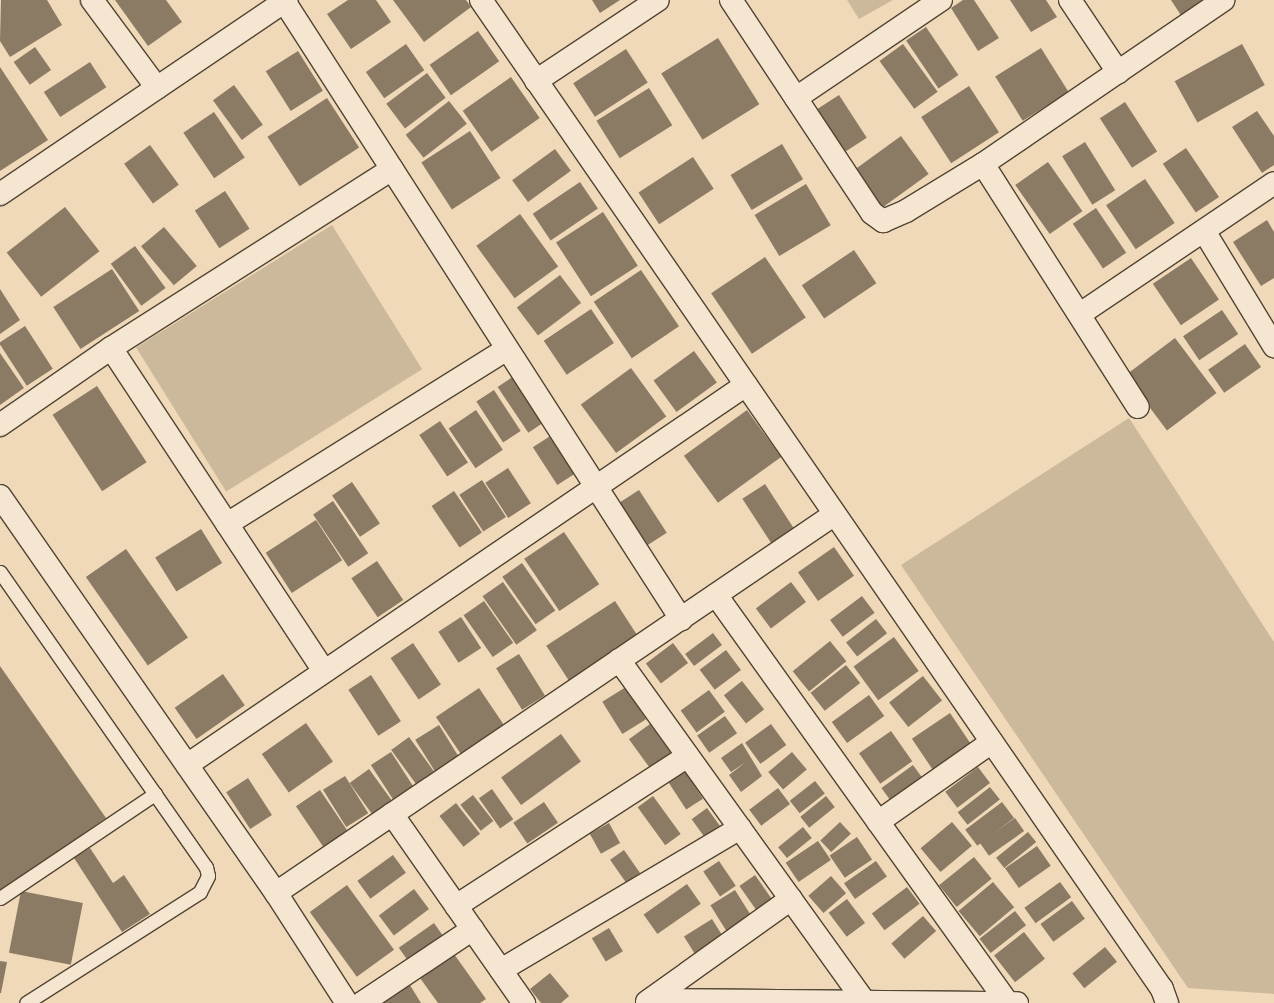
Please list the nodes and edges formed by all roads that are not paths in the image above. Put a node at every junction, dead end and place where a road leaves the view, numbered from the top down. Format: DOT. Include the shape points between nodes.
graph roads {
  1 [pos="92,0"];
  2 [pos="481,0"];
  3 [pos="658,0"];
  4 [pos="731,0"];
  5 [pos="941,0"];
  6 [pos="1070,0"];
  7 [pos="1222,0"];
  8 [pos="285,1"];
  9 [pos="1118,72"];
  10 [pos="536,81"];
  11 [pos="157,88"];
  12 [pos="796,98"];
  13 [pos="983,164"];
  14 [pos="392,168"];
  15 [pos="1274,184"];
  16 [pos="0,194"];
  17 [pos="1204,230"];
  18 [pos="1080,314"];
  19 [pos="1274,346"];
  20 [pos="111,348"];
  21 [pos="507,349"];
  22 [pos="746,385"];
  23 [pos="1138,407"];
  24 [pos="0,425"];
  25 [pos="596,487"];
  26 [pos="0,496"];
  27 [pos="835,514"];
  28 [pos="227,524"];
  29 [pos="0,572"];
  30 [pos="716,595"];
  31 [pos="681,619"];
  32 [pos="619,660"];
  33 [pos="324,671"];
  34 [pos="992,742"];
  35 [pos="688,756"];
  36 [pos="187,765"];
  37 [pos="155,794"];
  38 [pos="392,814"];
  39 [pos="878,822"];
  40 [pos="740,828"];
  41 [pos="276,893"];
  42 [pos="0,898"];
  43 [pos="791,899"];
  44 [pos="456,906"];
  45 [pos="473,929"];
  46 [pos="501,970"];
  47 [pos="649,1001"];
  48 [pos="865,1002"];
  49 [pos="26,1003"];
  50 [pos="347,1003"];
  51 [pos="362,1003"];
  52 [pos="524,1003"];
  53 [pos="1012,1003"];
  54 [pos="1167,1003"];
  1 -- 11 [label="street"];
  2 -- 10 [label="street"];
  3 -- 10 [label="street"];
  4 -- 12 [label="street"];
  5 -- 12 [label="street"];
  6 -- 9 [label="street"];
  7 -- 9 [label="street"];
  8 -- 11 [label="street"];
  8 -- 14 [label="street"];
  9 -- 13 [label="street"];
  10 -- 22 [label="street"];
  11 -- 16 [label="street"];
  12 -- 13 [label="street" via="872,213 883,221 906,211"];
  13 -- 18 [label="street"];
  14 -- 20 [label="street"];
  14 -- 21 [label="street"];
  15 -- 17 [label="street"];
  17 -- 18 [label="street"];
  17 -- 19 [label="street"];
  18 -- 23 [label="street"];
  20 -- 24 [label="street"];
  20 -- 28 [label="street"];
  21 -- 25 [label="street"];
  21 -- 28 [label="street"];
  22 -- 25 [label="street"];
  22 -- 27 [label="street"];
  25 -- 31 [label="street"];
  25 -- 33 [label="street"];
  26 -- 36 [label="street"];
  27 -- 30 [label="street"];
  27 -- 34 [label="street"];
  28 -- 33 [label="street"];
  29 -- 37 [label="lane"];
  30 -- 31 [label="street"];
  30 -- 39 [label="street"];
  31 -- 32 [label="street"];
  32 -- 35 [label="street"];
  32 -- 38 [label="street"];
  33 -- 36 [label="street"];
  34 -- 39 [label="street"];
  34 -- 54 [label="street" via="1162,989"];
  35 -- 40 [label="street"];
  35 -- 44 [label="street"];
  36 -- 41 [label="street"];
  37 -- 42 [label="lane"];
  37 -- 49 [label="lane" via="206,867 206,885"];
  38 -- 41 [label="street"];
  38 -- 44 [label="street"];
  39 -- 53 [label="street"];
  40 -- 43 [label="street"];
  40 -- 46 [label="street"];
  41 -- 50 [label="street"];
  43 -- 47 [label="street"];
  43 -- 48 [label="street"];
  44 -- 45 [label="street"];
  45 -- 46 [label="street"];
  45 -- 51 [label="street"];
  46 -- 52 [label="street"];
  47 -- 48 [label="street"];
  48 -- 53 [label="street"];
}
